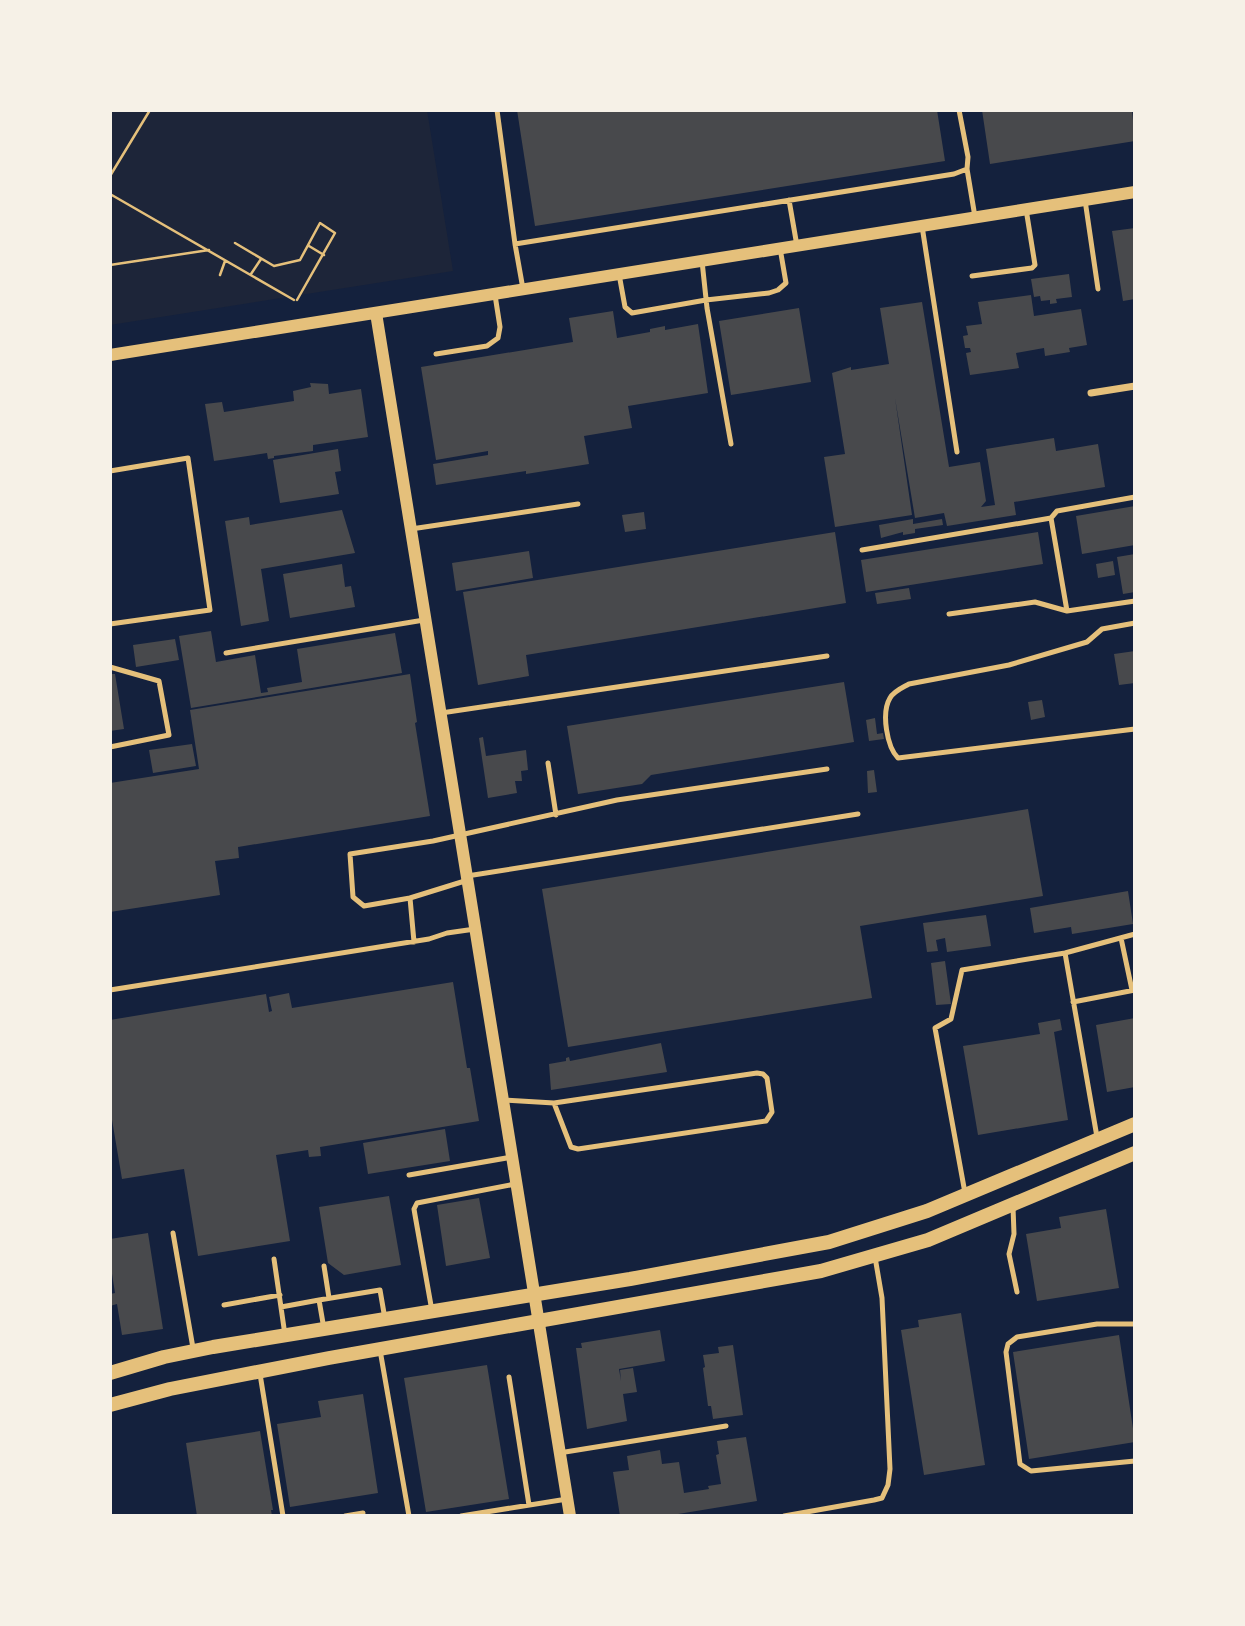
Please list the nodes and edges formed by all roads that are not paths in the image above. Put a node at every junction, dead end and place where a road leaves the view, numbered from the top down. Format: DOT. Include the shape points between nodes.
graph roads {
  1 [pos="497,110"];
  2 [pos="959,110"];
  3 [pos="967,169"];
  4 [pos="1135,192"];
  5 [pos="789,200"];
  6 [pos="1085,200"];
  7 [pos="1026,209"];
  8 [pos="975,218"];
  9 [pos="922,226"];
  10 [pos="514,244"];
  11 [pos="797,246"];
  12 [pos="780,248"];
  13 [pos="702,261"];
  14 [pos="619,274"];
  15 [pos="972,276"];
  16 [pos="1098,289"];
  17 [pos="523,290"];
  18 [pos="495,294"];
  19 [pos="706,300"];
  20 [pos="376,313"];
  21 [pos="436,354"];
  22 [pos="110,355"];
  23 [pos="1135,386"];
  24 [pos="1091,393"];
  25 [pos="731,444"];
  26 [pos="957,452"];
  27 [pos="110,471"];
  28 [pos="1135,497"];
  29 [pos="578,504"];
  30 [pos="1051,519"];
  31 [pos="411,528"];
  32 [pos="862,550"];
  33 [pos="1135,601"];
  34 [pos="1067,611"];
  35 [pos="949,614"];
  36 [pos="426,620"];
  37 [pos="1135,623"];
  38 [pos="110,624"];
  39 [pos="226,653"];
  40 [pos="827,656"];
  41 [pos="110,667"];
  42 [pos="441,713"];
  43 [pos="1135,729"];
  44 [pos="110,747"];
  45 [pos="548,763"];
  46 [pos="827,769"];
  47 [pos="858,814"];
  48 [pos="556,815"];
  49 [pos="460,835"];
  50 [pos="467,878"];
  51 [pos="410,898"];
  52 [pos="475,929"];
  53 [pos="1135,934"];
  54 [pos="1121,938"];
  55 [pos="414,942"];
  56 [pos="1065,953"];
  57 [pos="110,990"];
  58 [pos="1133,990"];
  59 [pos="1073,1002"];
  60 [pos="503,1100"];
  61 [pos="554,1104"];
  62 [pos="1135,1124"];
  63 [pos="1097,1140"];
  64 [pos="1135,1153"];
  65 [pos="512,1157"];
  66 [pos="409,1175"];
  67 [pos="516,1184"];
  68 [pos="966,1195"];
  69 [pos="1013,1204"];
  70 [pos="173,1233"];
  71 [pos="875,1257"];
  72 [pos="274,1259"];
  73 [pos="324,1266"];
  74 [pos="1017,1292"];
  75 [pos="534,1294"];
  76 [pos="280,1295"];
  77 [pos="329,1298"];
  78 [pos="319,1300"];
  79 [pos="223,1305"];
  80 [pos="281,1307"];
  81 [pos="432,1311"];
  82 [pos="384,1319"];
  83 [pos="538,1322"];
  84 [pos="1135,1324"];
  85 [pos="324,1329"];
  86 [pos="285,1335"];
  87 [pos="380,1349"];
  88 [pos="193,1351"];
  89 [pos="259,1371"];
  90 [pos="110,1373"];
  91 [pos="509,1377"];
  92 [pos="110,1405"];
  93 [pos="726,1426"];
  94 [pos="559,1453"];
  95 [pos="1135,1461"];
  96 [pos="567,1499"];
  97 [pos="529,1505"];
  98 [pos="363,1513"];
  99 [pos="283,1516"];
  100 [pos="345,1516"];
  101 [pos="409,1516"];
  102 [pos="461,1516"];
  103 [pos="570,1516"];
  104 [pos="784,1516"];
  1 -- 10 [label="lane"];
  2 -- 3 [label="lane"];
  3 -- 5 [label="lane"];
  3 -- 8 [label="lane"];
  4 -- 6 [label="street"];
  5 -- 10 [label="lane"];
  5 -- 11 [label="lane"];
  6 -- 7 [label="street"];
  6 -- 16 [label="lane"];
  7 -- 8 [label="street"];
  7 -- 15 [label="lane" via="1035,265"];
  8 -- 9 [label="street"];
  9 -- 11 [label="street"];
  9 -- 26 [label="lane"];
  10 -- 17 [label="lane"];
  11 -- 12 [label="street"];
  12 -- 13 [label="street"];
  12 -- 19 [label="lane" via="786,283 778,290"];
  13 -- 14 [label="street"];
  13 -- 19 [label="lane"];
  14 -- 17 [label="street"];
  14 -- 19 [label="lane" via="625,307 632,313"];
  17 -- 18 [label="street"];
  18 -- 20 [label="street"];
  18 -- 21 [label="lane" via="498,338 487,345"];
  19 -- 25 [label="lane"];
  20 -- 22 [label="street"];
  20 -- 31 [label="street"];
  23 -- 24 [label="street"];
  27 -- 38 [label="lane" via="188,458 210,610"];
  28 -- 30 [label="lane" via="1057,510"];
  29 -- 31 [label="lane"];
  30 -- 32 [label="lane"];
  30 -- 34 [label="lane"];
  31 -- 36 [label="street"];
  33 -- 34 [label="lane"];
  34 -- 35 [label="lane" via="1034,602"];
  36 -- 39 [label="lane"];
  36 -- 42 [label="street"];
  37 -- 43 [label="lane" via="1102,629 1087,642 1009,665 908,684 890,699 885,712 892,752 898,758"];
  40 -- 42 [label="lane"];
  41 -- 44 [label="lane" via="159,681 169,735"];
  42 -- 49 [label="street"];
  45 -- 48 [label="lane"];
  46 -- 48 [label="lane" via="617,800"];
  47 -- 50 [label="lane"];
  48 -- 49 [label="lane"];
  49 -- 50 [label="street"];
  49 -- 51 [label="lane" via="350,854 353,897 364,906"];
  50 -- 51 [label="lane"];
  50 -- 52 [label="street"];
  51 -- 55 [label="lane"];
  52 -- 55 [label="lane"];
  52 -- 60 [label="street"];
  53 -- 54 [label="lane"];
  54 -- 56 [label="lane"];
  54 -- 58 [label="lane"];
  55 -- 57 [label="lane"];
  56 -- 59 [label="lane"];
  56 -- 68 [label="lane" via="962,970 951,1019 935,1028"];
  58 -- 59 [label="lane"];
  59 -- 63 [label="lane"];
  60 -- 61 [label="lane"];
  60 -- 65 [label="street"];
  61 -- 61 [label="lane" via="757,1073 767,1078 772,1112 766,1121 579,1149 571,1147"];
  62 -- 63 [label="main road"];
  63 -- 68 [label="main road"];
  64 -- 69 [label="main road"];
  65 -- 66 [label="lane"];
  65 -- 67 [label="street"];
  67 -- 75 [label="street"];
  67 -- 81 [label="lane" via="417,1203 414,1209"];
  68 -- 75 [label="main road" via="829,1242"];
  69 -- 71 [label="main road"];
  69 -- 74 [label="lane" via="1009,1255"];
  70 -- 88 [label="lane"];
  71 -- 83 [label="main road"];
  71 -- 104 [label="lane" via="882,1298 888,1485 882,1497 874,1500"];
  72 -- 76 [label="lane"];
  73 -- 77 [label="lane"];
  75 -- 81 [label="main road"];
  75 -- 83 [label="street"];
  76 -- 79 [label="lane"];
  76 -- 80 [label="lane"];
  77 -- 78 [label="lane"];
  77 -- 82 [label="lane" via="380,1290"];
  78 -- 80 [label="lane"];
  78 -- 85 [label="lane"];
  80 -- 86 [label="lane"];
  81 -- 82 [label="main road"];
  82 -- 85 [label="main road"];
  83 -- 87 [label="main road"];
  83 -- 94 [label="street"];
  84 -- 95 [label="lane" via="1097,1324 1017,1337 1006,1352 1020,1464 1031,1471"];
  85 -- 86 [label="main road"];
  86 -- 88 [label="main road"];
  87 -- 89 [label="main road"];
  87 -- 101 [label="lane"];
  88 -- 90 [label="main road"];
  89 -- 92 [label="main road"];
  89 -- 99 [label="lane"];
  91 -- 97 [label="lane"];
  93 -- 94 [label="lane"];
  94 -- 96 [label="street"];
  96 -- 97 [label="lane"];
  96 -- 103 [label="street"];
  97 -- 102 [label="lane"];
  98 -- 100 [label="lane"];
}
